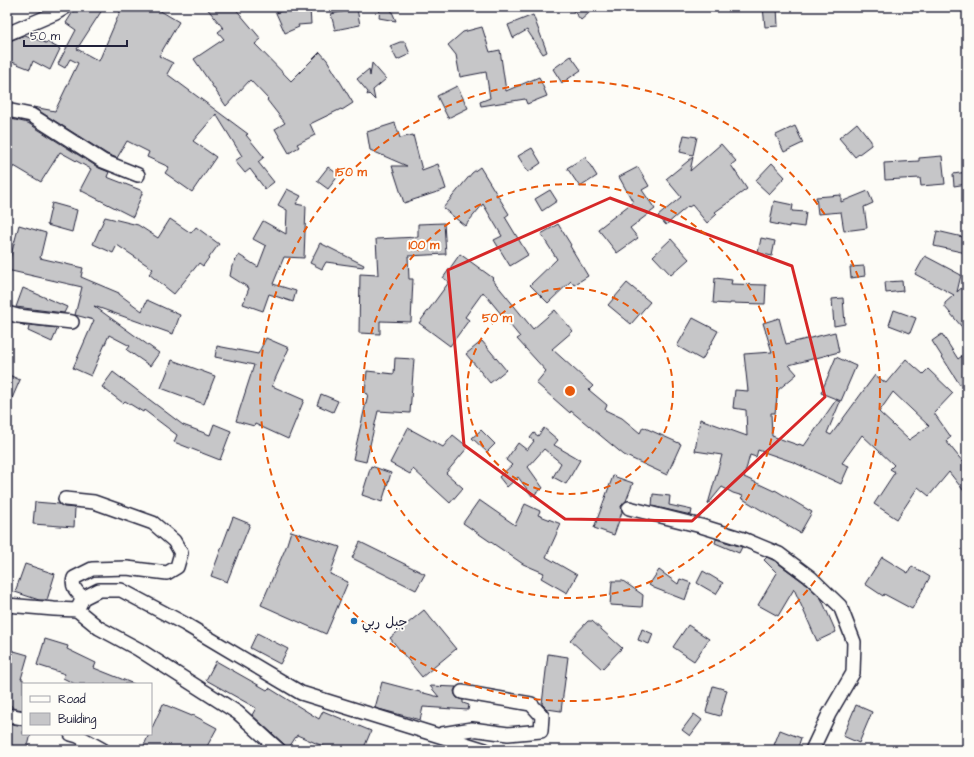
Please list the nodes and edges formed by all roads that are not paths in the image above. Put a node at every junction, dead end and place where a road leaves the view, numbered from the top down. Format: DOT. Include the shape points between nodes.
graph roads {
  1 [pos="66,7"];
  2 [pos="7,34"];
  3 [pos="7,110"];
  4 [pos="138,175"];
  5 [pos="7,313"];
  6 [pos="72,322"];
  7 [pos="65,499"];
  8 [pos="630,508"];
  9 [pos="80,604"];
  10 [pos="7,605"];
  11 [pos="462,692"];
  12 [pos="7,715"];
  13 [pos="22,718"];
  14 [pos="74,735"];
  15 [pos="438,735"];
  16 [pos="103,750"];
  17 [pos="279,750"];
  18 [pos="485,750"];
  19 [pos="812,750"];
  1 -- 2 [label="street"];
  3 -- 4 [label="street" via="31,115 104,161"];
  5 -- 6 [label="street"];
  7 -- 9 [label="street" via="94,502 153,523 174,541 181,554 177,567 167,573 127,568 92,569 74,578 74,588"];
  8 -- 19 [label="street" via="702,526 779,554 811,578 840,606 854,642 853,673"];
  9 -- 10 [label="street" via="54,609"];
  9 -- 15 [label="street" via="99,590 121,590 185,624 301,693"];
  9 -- 17 [label="street" via="99,628 138,649 238,713"];
  11 -- 15 [label="street" via="531,704 542,716 541,731 508,734 472,729"];
  12 -- 13 [label="street"];
  14 -- 16 [label="street"];
  15 -- 18 [label="street"];
}
